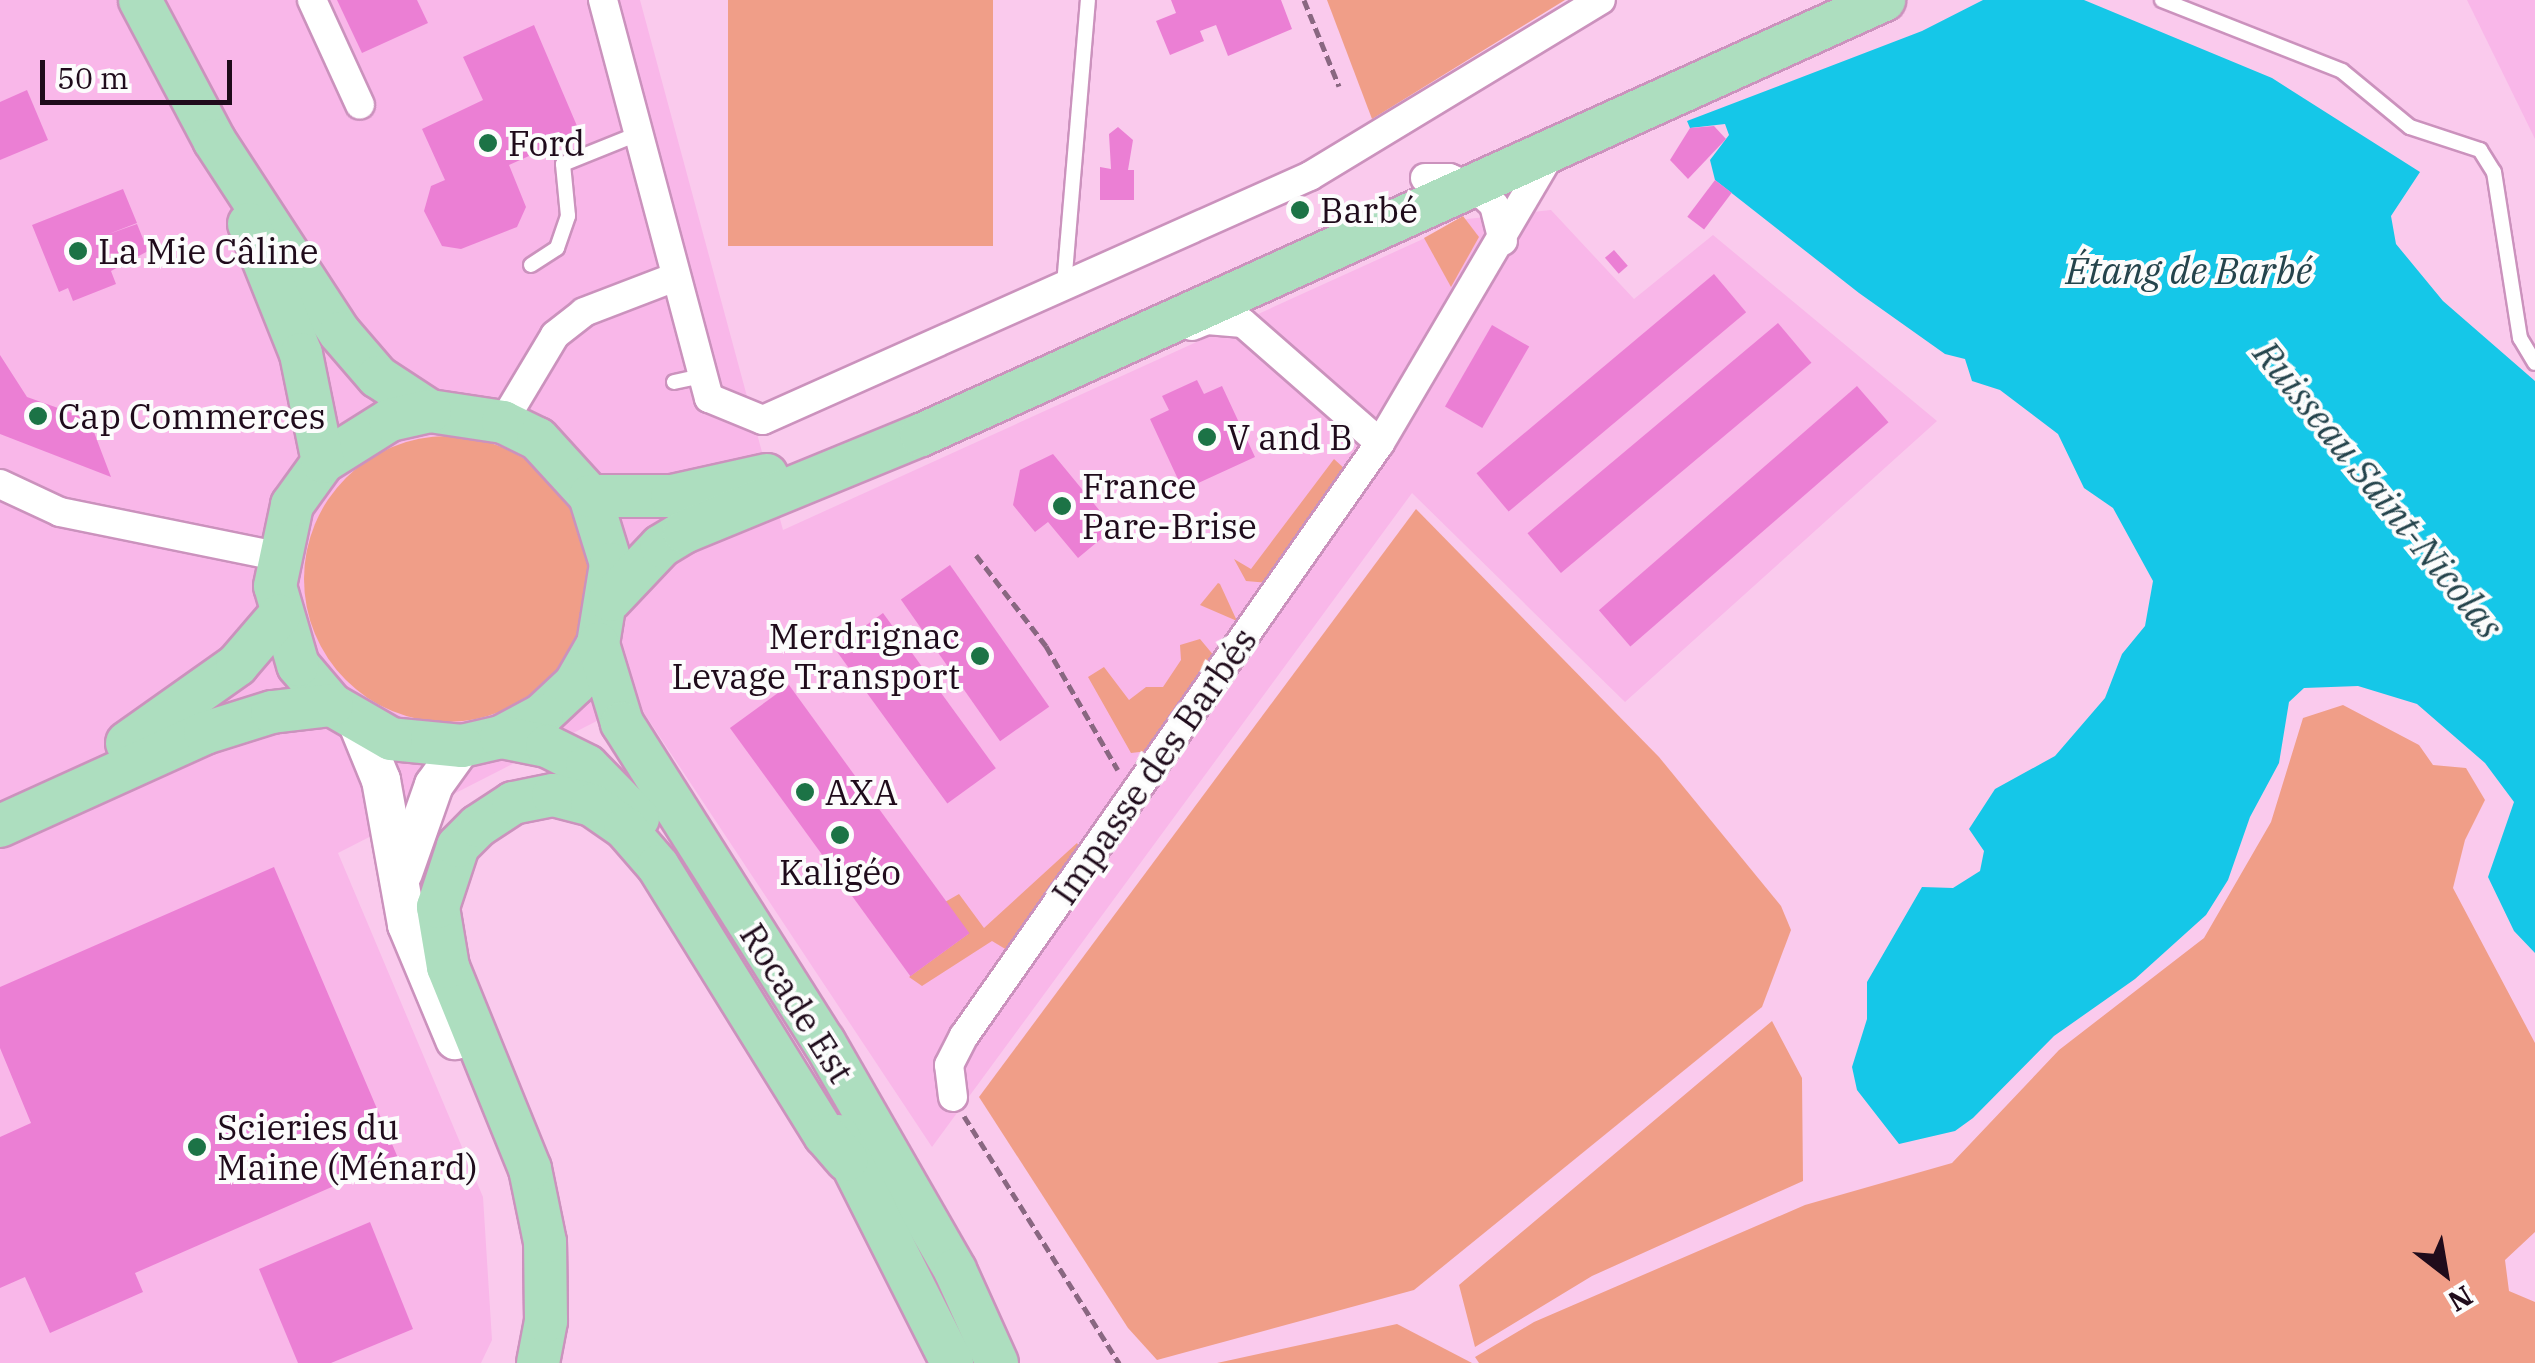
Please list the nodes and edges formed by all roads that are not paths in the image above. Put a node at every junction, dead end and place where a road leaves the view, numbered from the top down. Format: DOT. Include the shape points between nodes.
graph roads {
  1 [pos="140,0"];
  2 [pos="312,0"];
  3 [pos="603,0"];
  4 [pos="1088,0"];
  5 [pos="1601,0"];
  6 [pos="1820,0"];
  7 [pos="1884,0"];
  8 [pos="2162,0"];
  9 [pos="360,105"];
  10 [pos="641,133"];
  11 [pos="214,140"];
  12 [pos="1556,143"];
  13 [pos="1446,181"];
  14 [pos="1503,240"];
  15 [pos="531,265"];
  16 [pos="675,277"];
  17 [pos="1064,286"];
  18 [pos="2535,363"];
  19 [pos="702,376"];
  20 [pos="674,382"];
  21 [pos="976,409"];
  22 [pos="430,412"];
  23 [pos="504,422"];
  24 [pos="1380,443"];
  25 [pos="323,462"];
  26 [pos="0,484"];
  27 [pos="590,496"];
  28 [pos="276,556"];
  29 [pos="610,600"];
  30 [pos="279,616"];
  31 [pos="598,644"];
  32 [pos="345,715"];
  33 [pos="482,742"];
  34 [pos="0,824"];
  35 [pos="400,885"];
  36 [pos="953,1097"];
  37 [pos="847,1160"];
  38 [pos="523,1363"];
  39 [pos="538,1363"];
  40 [pos="952,1363"];
  41 [pos="997,1363"];
  1 -- 11 [label="main road"];
  2 -- 9 [label="street"];
  3 -- 10 [label="street"];
  4 -- 17 [label="lane"];
  5 -- 17 [label="street" via="1310,176"];
  6 -- 13 [label="main road"];
  7 -- 12 [label="main road"];
  8 -- 18 [label="lane" via="2342,71 2410,127 2480,150 2494,172 2520,338"];
  10 -- 15 [label="lane" via="563,164 568,216 557,248"];
  10 -- 16 [label="street"];
  11 -- 22 [label="main road" via="340,333 378,377"];
  11 -- 25 [label="main road" via="301,354"];
  12 -- 13 [label="main road"];
  12 -- 14 [label="street, Impasse des Barbés"];
  13 -- 14 [label="street" via="1494,205"];
  13 -- 21 [label="main road"];
  13 -- 27 [label="main road" via="804,463 672,496"];
  14 -- 24 [label="street, Impasse des Barbés"];
  16 -- 19 [label="street"];
  16 -- 23 [label="street" via="584,312 555,336"];
  17 -- 19 [label="street" via="763,420 708,398"];
  19 -- 20 [label="lane"];
  21 -- 24 [label="street" via="1207,320 1234,320"];
  21 -- 29 [label="main road" via="684,532 660,546"];
  22 -- 23 [label="main road"];
  22 -- 25 [label="main road" via="390,420"];
  23 -- 27 [label="main road" via="553,452"];
  24 -- 36 [label="street, Impasse des Barbés" via="964,1036 949,1065"];
  25 -- 28 [label="main road" via="292,505"];
  26 -- 28 [label="street" via="60,512"];
  27 -- 29 [label="main road" via="611,564"];
  28 -- 30 [label="main road"];
  29 -- 31 [label="main road"];
  30 -- 32 [label="main road" via="298,664"];
  30 -- 34 [label="main road" via="238,665 189,705"];
  31 -- 33 [label="main road" via="575,684 542,716"];
  31 -- 41 [label="main road, Rocade Est" via="622,723 824,1042 955,1270"];
  32 -- 33 [label="main road" via="408,743"];
  32 -- 34 [label="main road" via="272,712 206,733"];
  32 -- 35 [label="main road" via="381,780"];
  33 -- 35 [label="main road" via="414,828"];
  33 -- 37 [label="main road, Rocade Est" via="547,746 616,789 824,1111"];
  35 -- 38 [label="main road" via="407,925 507,1160 524,1218 530,1276"];
  37 -- 39 [label="main road" via="658,866 625,828 592,804 553,795 513,803 458,846 438,907 448,967 530,1169 545,1242 546,1321"];
  37 -- 40 [label="main road, Rocade Est"];
}
